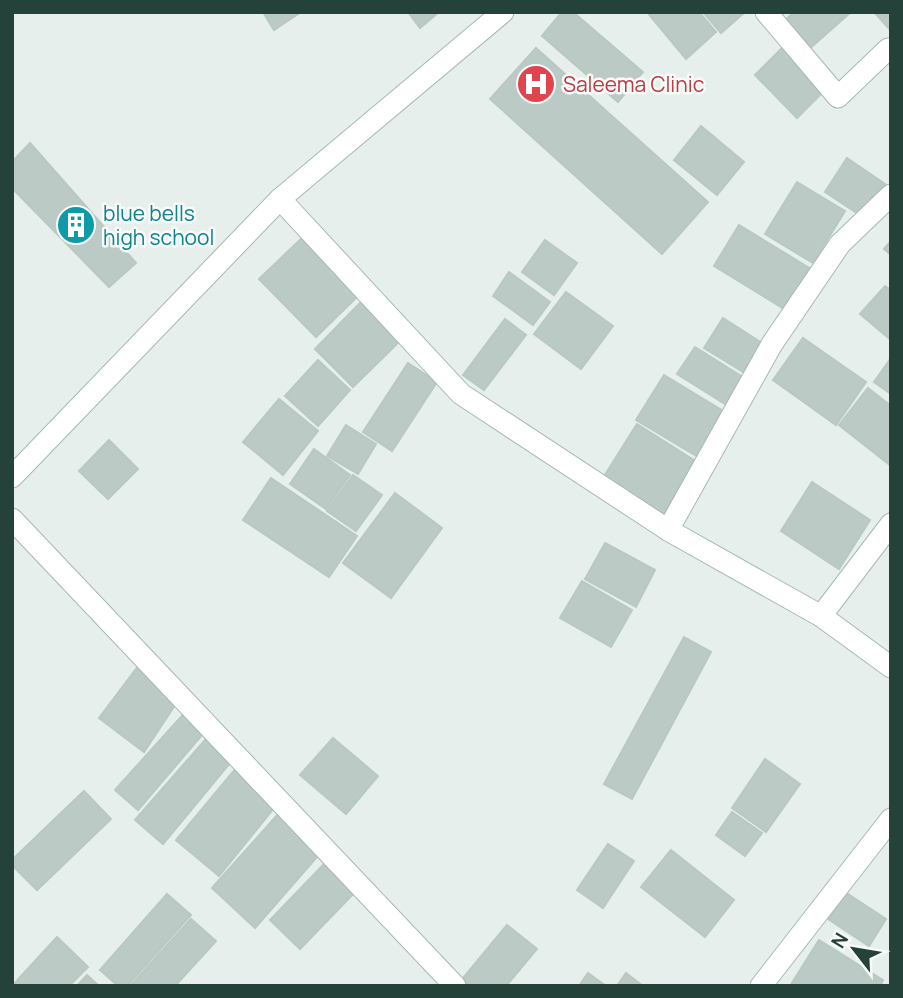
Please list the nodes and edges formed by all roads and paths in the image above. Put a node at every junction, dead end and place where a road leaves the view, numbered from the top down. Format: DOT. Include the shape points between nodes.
graph roads {
  1 [pos="503,12"];
  2 [pos="766,12"];
  3 [pos="891,51"];
  4 [pos="891,195"];
  5 [pos="280,199"];
  6 [pos="12,477"];
  7 [pos="12,519"];
  8 [pos="891,524"];
  9 [pos="668,530"];
  10 [pos="821,616"];
  11 [pos="891,667"];
  12 [pos="891,819"];
  13 [pos="456,986"];
  14 [pos="761,986"];
  1 -- 5 [label="street"];
  2 -- 3 [label="street" via="838,97 888,48"];
  4 -- 9 [label="street" via="840,244 772,344"];
  5 -- 6 [label="street"];
  5 -- 9 [label="street" via="461,394"];
  7 -- 13 [label="street"];
  8 -- 10 [label="street"];
  9 -- 10 [label="street"];
  10 -- 11 [label="street"];
  12 -- 14 [label="street"];
}
